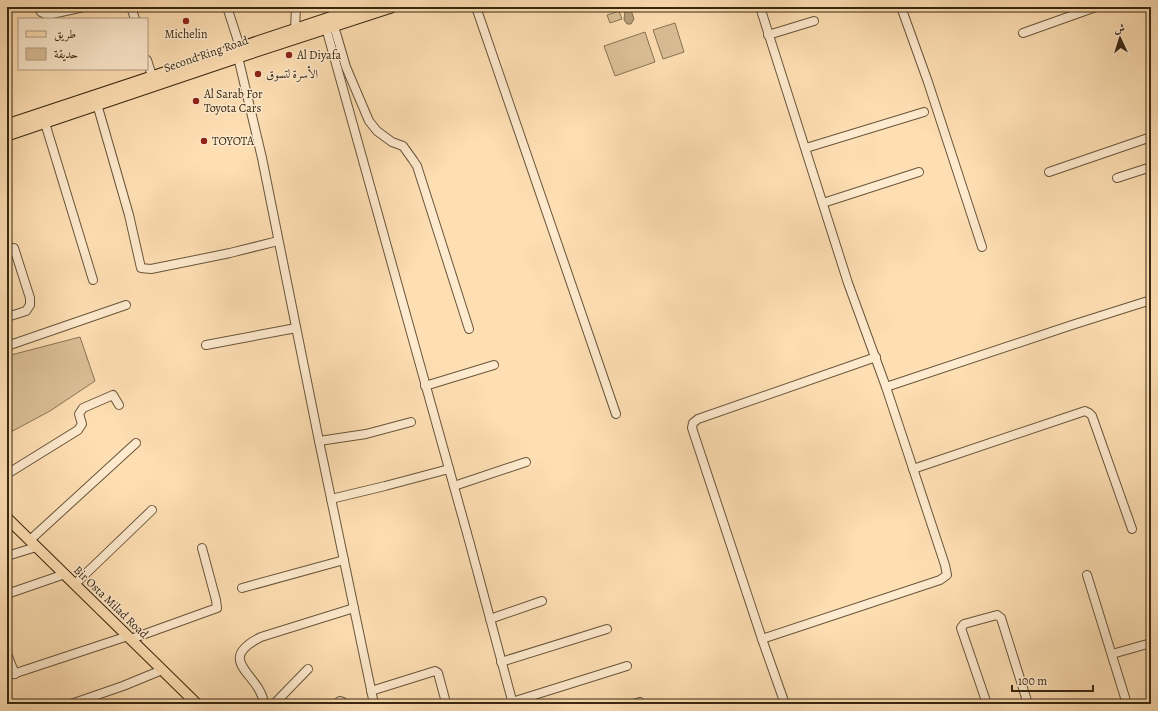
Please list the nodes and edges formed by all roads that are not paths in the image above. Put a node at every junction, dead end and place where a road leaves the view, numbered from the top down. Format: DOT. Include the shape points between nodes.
graph roads {
  1 [pos="38,7"];
  2 [pos="84,7"];
  3 [pos="131,7"];
  4 [pos="227,7"];
  5 [pos="296,7"];
  6 [pos="363,7"];
  7 [pos="391,7"];
  8 [pos="476,7"];
  9 [pos="760,7"];
  10 [pos="901,7"];
  11 [pos="1096,7"];
  12 [pos="135,18"];
  13 [pos="814,21"];
  14 [pos="330,27"];
  15 [pos="295,29"];
  16 [pos="1023,33"];
  17 [pos="768,35"];
  18 [pos="239,52"];
  19 [pos="148,63"];
  20 [pos="152,76"];
  21 [pos="97,104"];
  22 [pos="924,112"];
  23 [pos="45,123"];
  24 [pos="7,125"];
  25 [pos="7,135"];
  26 [pos="1151,137"];
  27 [pos="806,148"];
  28 [pos="1151,167"];
  29 [pos="919,172"];
  30 [pos="1049,172"];
  31 [pos="1117,178"];
  32 [pos="823,203"];
  33 [pos="278,241"];
  34 [pos="982,247"];
  35 [pos="14,248"];
  36 [pos="93,280"];
  37 [pos="1151,300"];
  38 [pos="126,305"];
  39 [pos="7,317"];
  40 [pos="296,328"];
  41 [pos="469,329"];
  42 [pos="206,345"];
  43 [pos="7,346"];
  44 [pos="876,357"];
  45 [pos="494,365"];
  46 [pos="425,386"];
  47 [pos="886,387"];
  48 [pos="119,405"];
  49 [pos="616,414"];
  50 [pos="411,422"];
  51 [pos="319,441"];
  52 [pos="136,443"];
  53 [pos="526,462"];
  54 [pos="449,469"];
  55 [pos="913,469"];
  56 [pos="7,474"];
  57 [pos="454,486"];
  58 [pos="331,499"];
  59 [pos="152,510"];
  60 [pos="7,518"];
  61 [pos="1132,528"];
  62 [pos="33,544"];
  63 [pos="202,548"];
  64 [pos="7,556"];
  65 [pos="344,560"];
  66 [pos="64,574"];
  67 [pos="1087,575"];
  68 [pos="75,584"];
  69 [pos="242,588"];
  70 [pos="7,594"];
  71 [pos="542,600"];
  72 [pos="354,608"];
  73 [pos="490,619"];
  74 [pos="607,629"];
  75 [pos="129,638"];
  76 [pos="762,639"];
  77 [pos="1151,643"];
  78 [pos="7,644"];
  79 [pos="7,650"];
  80 [pos="7,654"];
  81 [pos="1112,654"];
  82 [pos="501,662"];
  83 [pos="627,666"];
  84 [pos="308,669"];
  85 [pos="162,670"];
  86 [pos="11,675"];
  87 [pos="371,691"];
  88 [pos="445,699"];
  89 [pos="83,702"];
  90 [pos="512,703"];
  91 [pos="71,704"];
  92 [pos="197,704"];
  93 [pos="264,704"];
  94 [pos="274,704"];
  95 [pos="336,704"];
  96 [pos="344,704"];
  97 [pos="374,704"];
  98 [pos="785,704"];
  99 [pos="987,704"];
  100 [pos="1028,704"];
  101 [pos="1127,704"];
  1 -- 2 [label="street" via="48,16"];
  3 -- 12 [label="street"];
  4 -- 18 [label="street"];
  5 -- 15 [label="street"];
  6 -- 15 [label="highway, Second Ring Road"];
  7 -- 14 [label="highway, Second Ring Road"];
  8 -- 49 [label="street"];
  9 -- 17 [label="street"];
  10 -- 34 [label="street"];
  11 -- 16 [label="street"];
  13 -- 17 [label="street"];
  14 -- 18 [label="highway, Second Ring Road"];
  14 -- 41 [label="street" via="369,121 377,131 392,142 403,146 417,166"];
  14 -- 46 [label="street"];
  15 -- 18 [label="highway, Second Ring Road"];
  17 -- 27 [label="street"];
  18 -- 20 [label="highway, Second Ring Road"];
  18 -- 21 [label="highway, Second Ring Road"];
  18 -- 33 [label="street"];
  19 -- 20 [label="street"];
  20 -- 24 [label="highway, Second Ring Road"];
  21 -- 23 [label="highway, Second Ring Road"];
  21 -- 33 [label="street" via="129,215 141,268 151,269"];
  22 -- 27 [label="street"];
  23 -- 25 [label="highway, Second Ring Road"];
  23 -- 36 [label="street"];
  26 -- 30 [label="street"];
  27 -- 32 [label="street"];
  28 -- 31 [label="street"];
  29 -- 32 [label="street"];
  32 -- 44 [label="street" via="848,283"];
  33 -- 40 [label="street"];
  35 -- 39 [label="street" via="30,305 28,310"];
  37 -- 47 [label="street"];
  38 -- 43 [label="street"];
  40 -- 42 [label="street"];
  40 -- 51 [label="street"];
  44 -- 47 [label="street"];
  44 -- 76 [label="street" via="698,419 693,423 692,430"];
  45 -- 46 [label="street"];
  46 -- 54 [label="street"];
  47 -- 55 [label="street"];
  48 -- 56 [label="street" via="113,395 83,408 79,414 82,424 78,430"];
  50 -- 51 [label="street" via="366,434"];
  51 -- 58 [label="street"];
  52 -- 62 [label="street"];
  53 -- 57 [label="street"];
  54 -- 57 [label="street"];
  54 -- 58 [label="street"];
  55 -- 61 [label="street" via="1086,411 1092,416"];
  55 -- 76 [label="street" via="947,575"];
  57 -- 73 [label="street"];
  58 -- 65 [label="street"];
  59 -- 68 [label="street"];
  60 -- 62 [label="main road, Bir Osta Milad Road"];
  62 -- 64 [label="street"];
  62 -- 66 [label="main road, Bir Osta Milad Road"];
  63 -- 75 [label="street" via="217,608"];
  65 -- 69 [label="street"];
  65 -- 72 [label="street"];
  66 -- 68 [label="main road, Bir Osta Milad Road"];
  66 -- 70 [label="street"];
  67 -- 81 [label="street"];
  68 -- 75 [label="main road, Bir Osta Milad Road"];
  71 -- 73 [label="street"];
  72 -- 87 [label="street"];
  72 -- 93 [label="street" via="261,637 246,646 240,655 242,668 258,687"];
  73 -- 82 [label="street"];
  74 -- 82 [label="street"];
  75 -- 85 [label="main road, Bir Osta Milad Road"];
  75 -- 86 [label="street"];
  76 -- 98 [label="street"];
  77 -- 81 [label="street"];
  78 -- 79 [label="street"];
  80 -- 86 [label="street"];
  81 -- 101 [label="street"];
  82 -- 90 [label="street"];
  83 -- 90 [label="street"];
  84 -- 94 [label="street"];
  85 -- 89 [label="street"];
  85 -- 92 [label="main road, Bir Osta Milad Road"];
  87 -- 88 [label="street" via="435,671 438,673"];
  87 -- 97 [label="street"];
  89 -- 91 [label="street"];
  95 -- 96 [label="street" via="340,701"];
  99 -- 100 [label="street" via="961,628 964,624 997,615 1001,618"];
}
